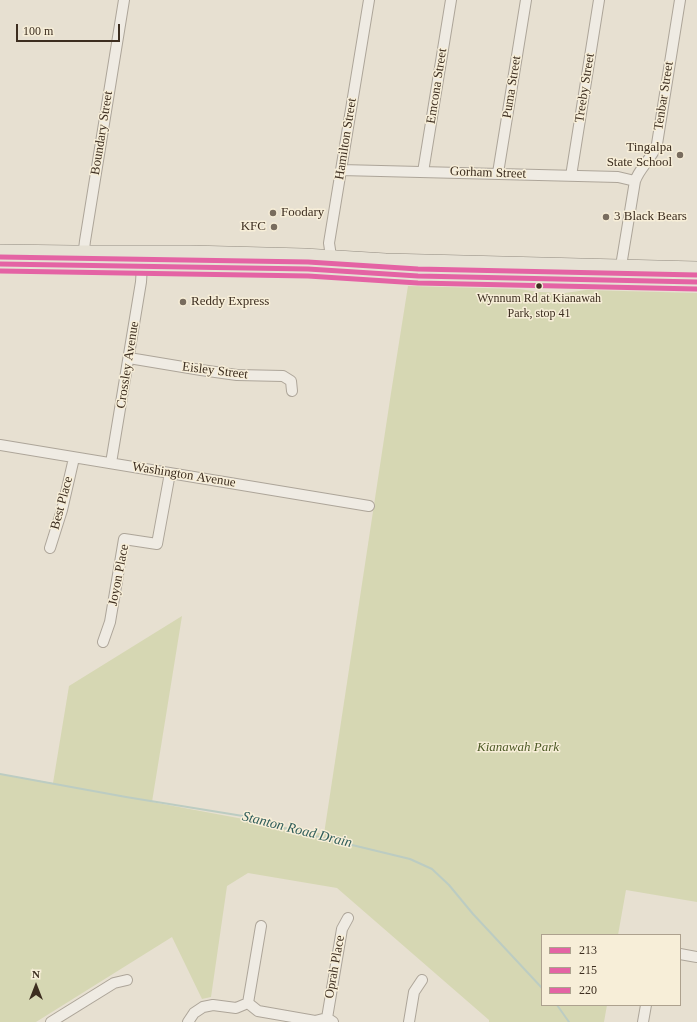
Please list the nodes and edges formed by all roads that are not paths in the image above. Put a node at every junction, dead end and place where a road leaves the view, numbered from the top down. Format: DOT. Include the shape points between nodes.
graph roads {
  1 [pos="124,0"];
  2 [pos="368,0"];
  3 [pos="450,0"];
  4 [pos="526,0"];
  5 [pos="599,0"];
  6 [pos="680,0"];
  7 [pos="341,170"];
  8 [pos="423,172"];
  9 [pos="498,173"];
  10 [pos="571,176"];
  11 [pos="635,181"];
  12 [pos="0,251"];
  13 [pos="84,252"];
  14 [pos="330,256"];
  15 [pos="464,262"];
  16 [pos="0,264"];
  17 [pos="621,265"];
  18 [pos="82,266"];
  19 [pos="142,266"];
  20 [pos="697,268"];
  21 [pos="343,271"];
  22 [pos="474,276"];
  23 [pos="618,280"];
  24 [pos="697,282"];
  25 [pos="129,358"];
  26 [pos="292,391"];
  27 [pos="0,445"];
  28 [pos="74,458"];
  29 [pos="111,463"];
  30 [pos="170,473"];
  31 [pos="369,506"];
  32 [pos="50,548"];
  33 [pos="103,642"];
  34 [pos="348,918"];
  35 [pos="261,926"];
  36 [pos="681,954"];
  37 [pos="697,957"];
  38 [pos="127,980"];
  39 [pos="422,980"];
  40 [pos="248,1003"];
  41 [pos="646,1006"];
  42 [pos="330,1020"];
  43 [pos="51,1022"];
  44 [pos="188,1022"];
  45 [pos="409,1022"];
  46 [pos="643,1022"];
  1 -- 13 [label="street, Boundary Street"];
  2 -- 7 [label="street, Hamilton Street"];
  3 -- 8 [label="street, Emcona Street"];
  4 -- 9 [label="street, Puma Street"];
  5 -- 10 [label="street, Treeby Street"];
  6 -- 11 [label="street, Tenbar Street" via="656,144 653,154"];
  7 -- 8 [label="street, Gorham Street"];
  7 -- 14 [label="street, Hamilton Street" via="330,238"];
  8 -- 9 [label="street, Gorham Street"];
  9 -- 10 [label="street, Gorham Street"];
  10 -- 11 [label="street, Gorham Street" via="618,177"];
  11 -- 17 [label="street, Tenbar Street"];
  12 -- 13 [label="main road"];
  13 -- 14 [label="main road"];
  13 -- 18 [label="street, Boundary Street"];
  14 -- 15 [label="main road"];
  14 -- 21 [label="street" via="332,263"];
  15 -- 17 [label="main road"];
  15 -- 22 [label="main road" via="474,270"];
  16 -- 18 [label="main road"];
  17 -- 20 [label="main road"];
  17 -- 23 [label="street, Tenbar Street"];
  18 -- 19 [label="main road"];
  19 -- 21 [label="main road"];
  19 -- 25 [label="street, Crossley Avenue"];
  21 -- 22 [label="main road" via="392,275"];
  22 -- 23 [label="main road"];
  23 -- 24 [label="main road"];
  25 -- 26 [label="street, Eisley Street" via="237,375 283,376 291,381"];
  25 -- 29 [label="street, Crossley Avenue"];
  27 -- 28 [label="street, Washington Avenue"];
  28 -- 29 [label="street, Washington Avenue"];
  28 -- 32 [label="street, Best Place"];
  29 -- 30 [label="street, Washington Avenue"];
  30 -- 31 [label="street, Washington Avenue"];
  30 -- 33 [label="street, Joyon Place" via="157,544 124,539 110,622"];
  34 -- 42 [label="street, Oprah Place" via="342,929"];
  35 -- 40 [label="street"];
  36 -- 37 [label="street"];
  38 -- 43 [label="street" via="114,983"];
  39 -- 45 [label="street" via="414,992"];
  40 -- 42 [label="street" via="258,1011 315,1021"];
  40 -- 44 [label="street" via="236,1008 213,1005 203,1007 194,1013"];
  41 -- 46 [label="street"];
}
